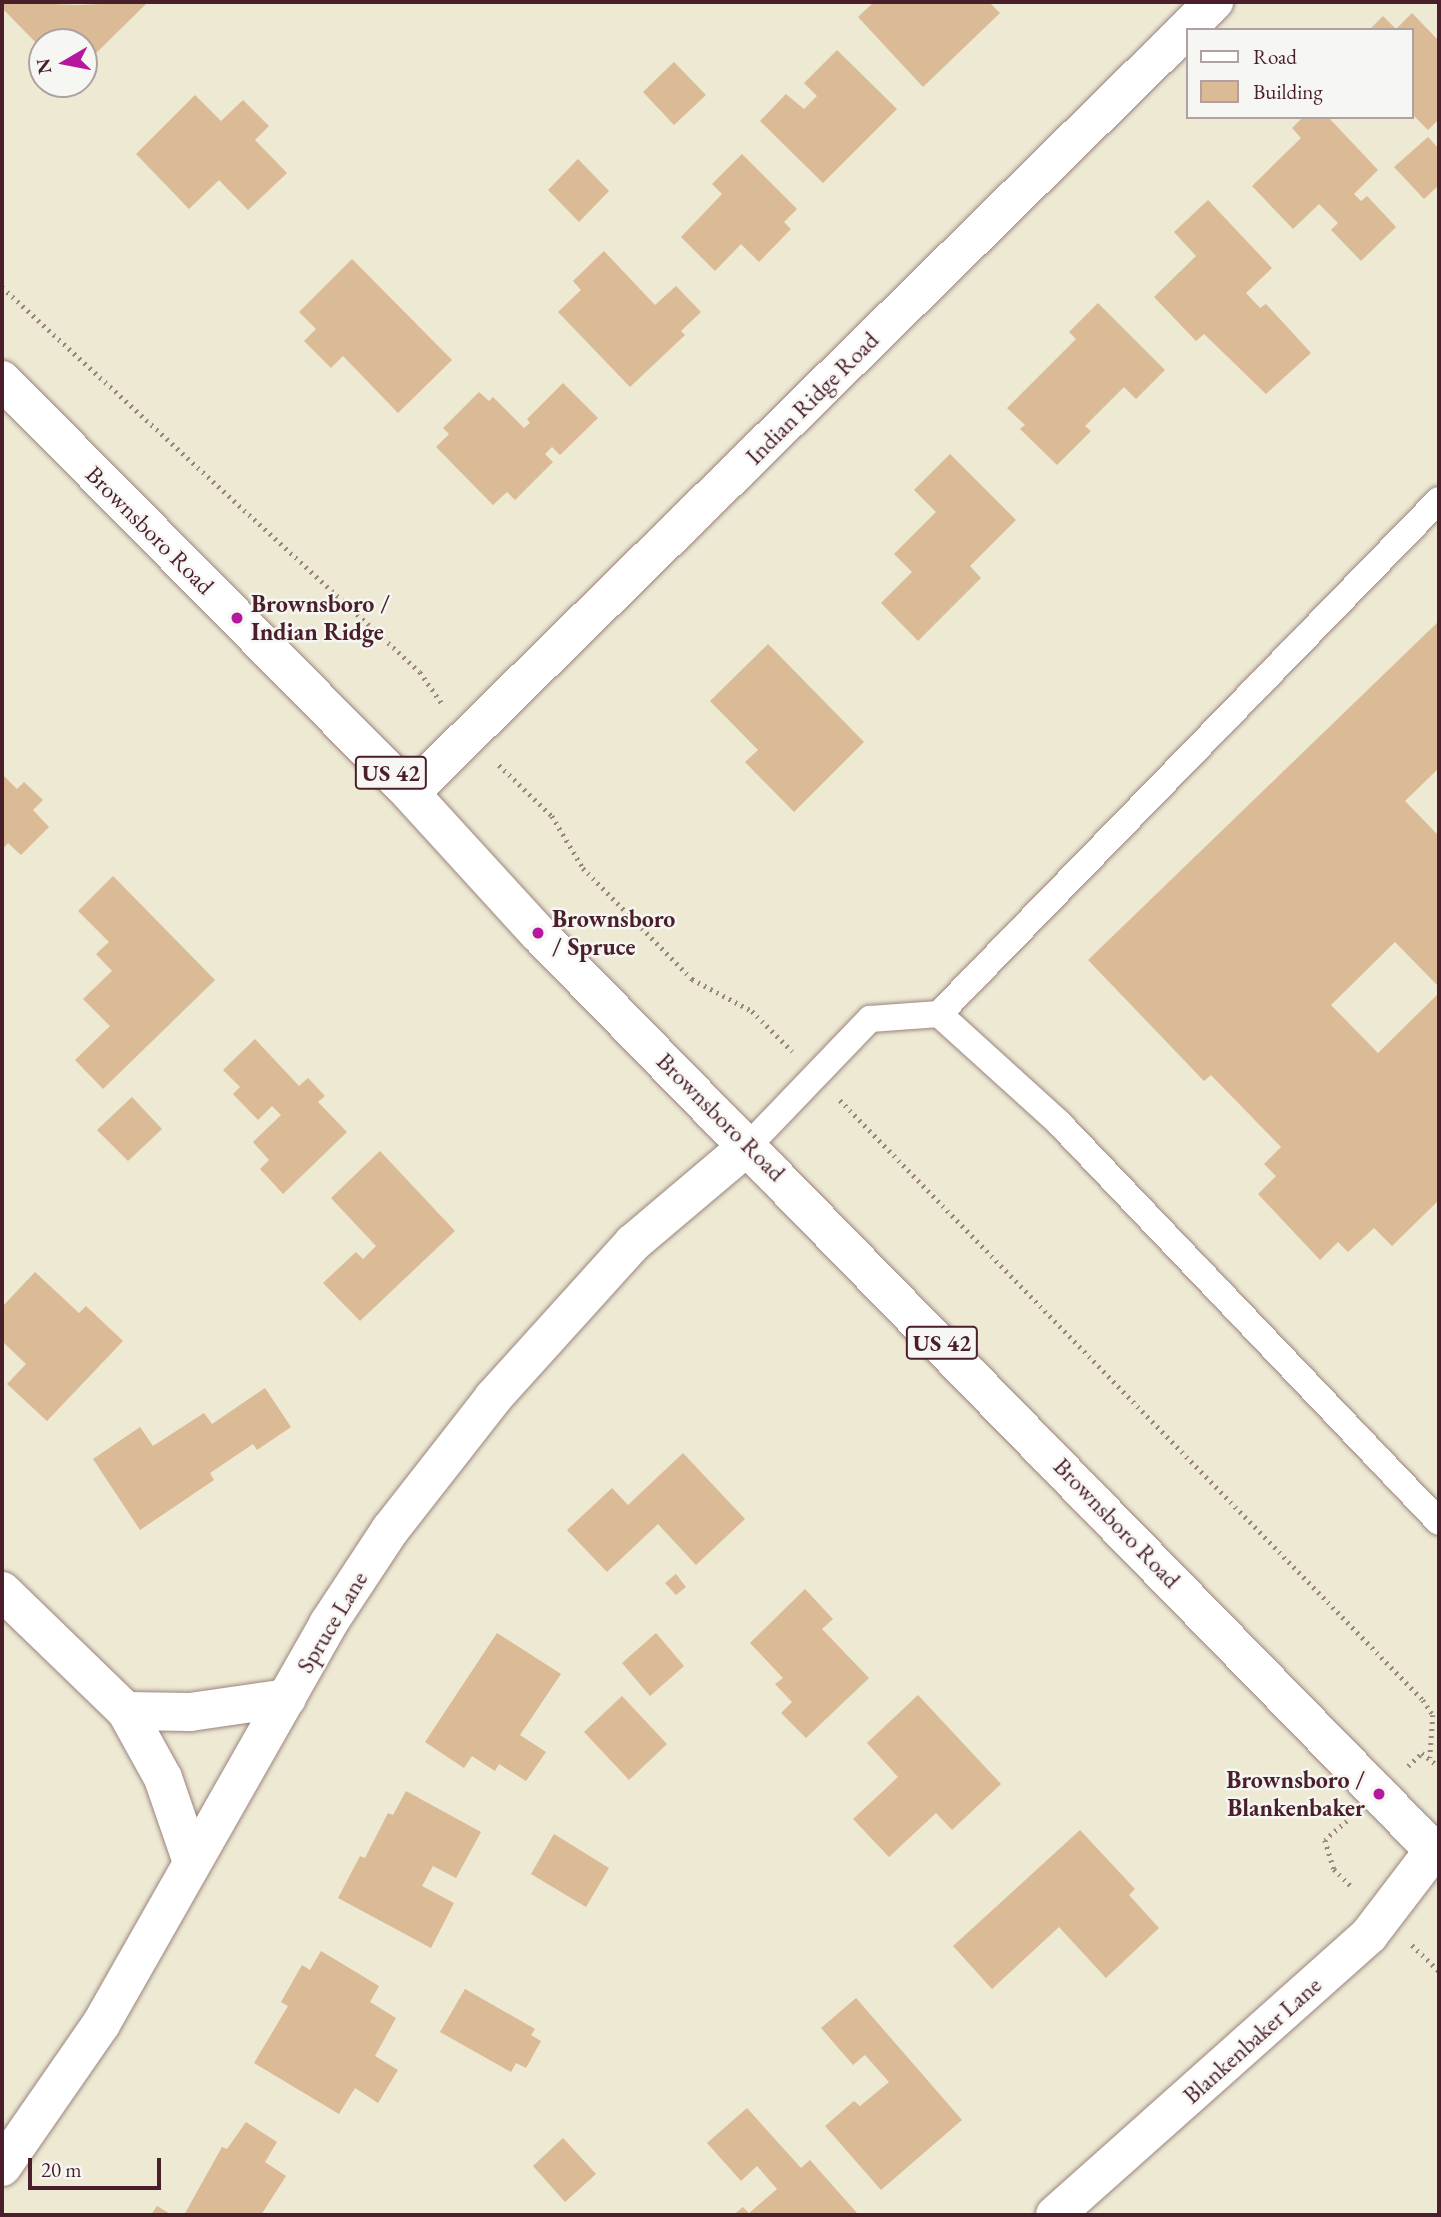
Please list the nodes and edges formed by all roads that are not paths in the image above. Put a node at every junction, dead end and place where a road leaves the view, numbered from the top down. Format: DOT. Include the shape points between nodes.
graph roads {
  1 [pos="1214,2"];
  2 [pos="1188,28"];
  3 [pos="1186,30"];
  4 [pos="2,380"];
  5 [pos="1439,500"];
  6 [pos="410,793"];
  7 [pos="939,1014"];
  8 [pos="749,1145"];
  9 [pos="1439,1522"];
  10 [pos="2,1591"];
  11 [pos="287,1698"];
  12 [pos="126,1712"];
  13 [pos="1438,1850"];
  14 [pos="192,1862"];
  15 [pos="2,2167"];
  16 [pos="1055,2215"];
  1 -- 2 [label="street, Indian Ridge Road"];
  3 -- 6 [label="street, Indian Ridge Road"];
  4 -- 6 [label="street, Brownsboro Road / US 42"];
  5 -- 7 [label="lane"];
  6 -- 8 [label="street, Brownsboro Road / US 42" via="538,933"];
  7 -- 8 [label="lane" via="870,1019"];
  7 -- 9 [label="lane" via="1058,1122"];
  8 -- 11 [label="street, Spruce Lane" via="633,1243 493,1398 390,1530 328,1624"];
  8 -- 13 [label="street, Brownsboro Road / US 42"];
  10 -- 12 [label="street"];
  11 -- 12 [label="street" via="190,1712"];
  11 -- 14 [label="street, Spruce Lane"];
  12 -- 14 [label="street" via="163,1778"];
  13 -- 16 [label="street, Blankenbaker Lane" via="1368,1934"];
  14 -- 15 [label="street, Spruce Lane" via="70,2074"];
}
